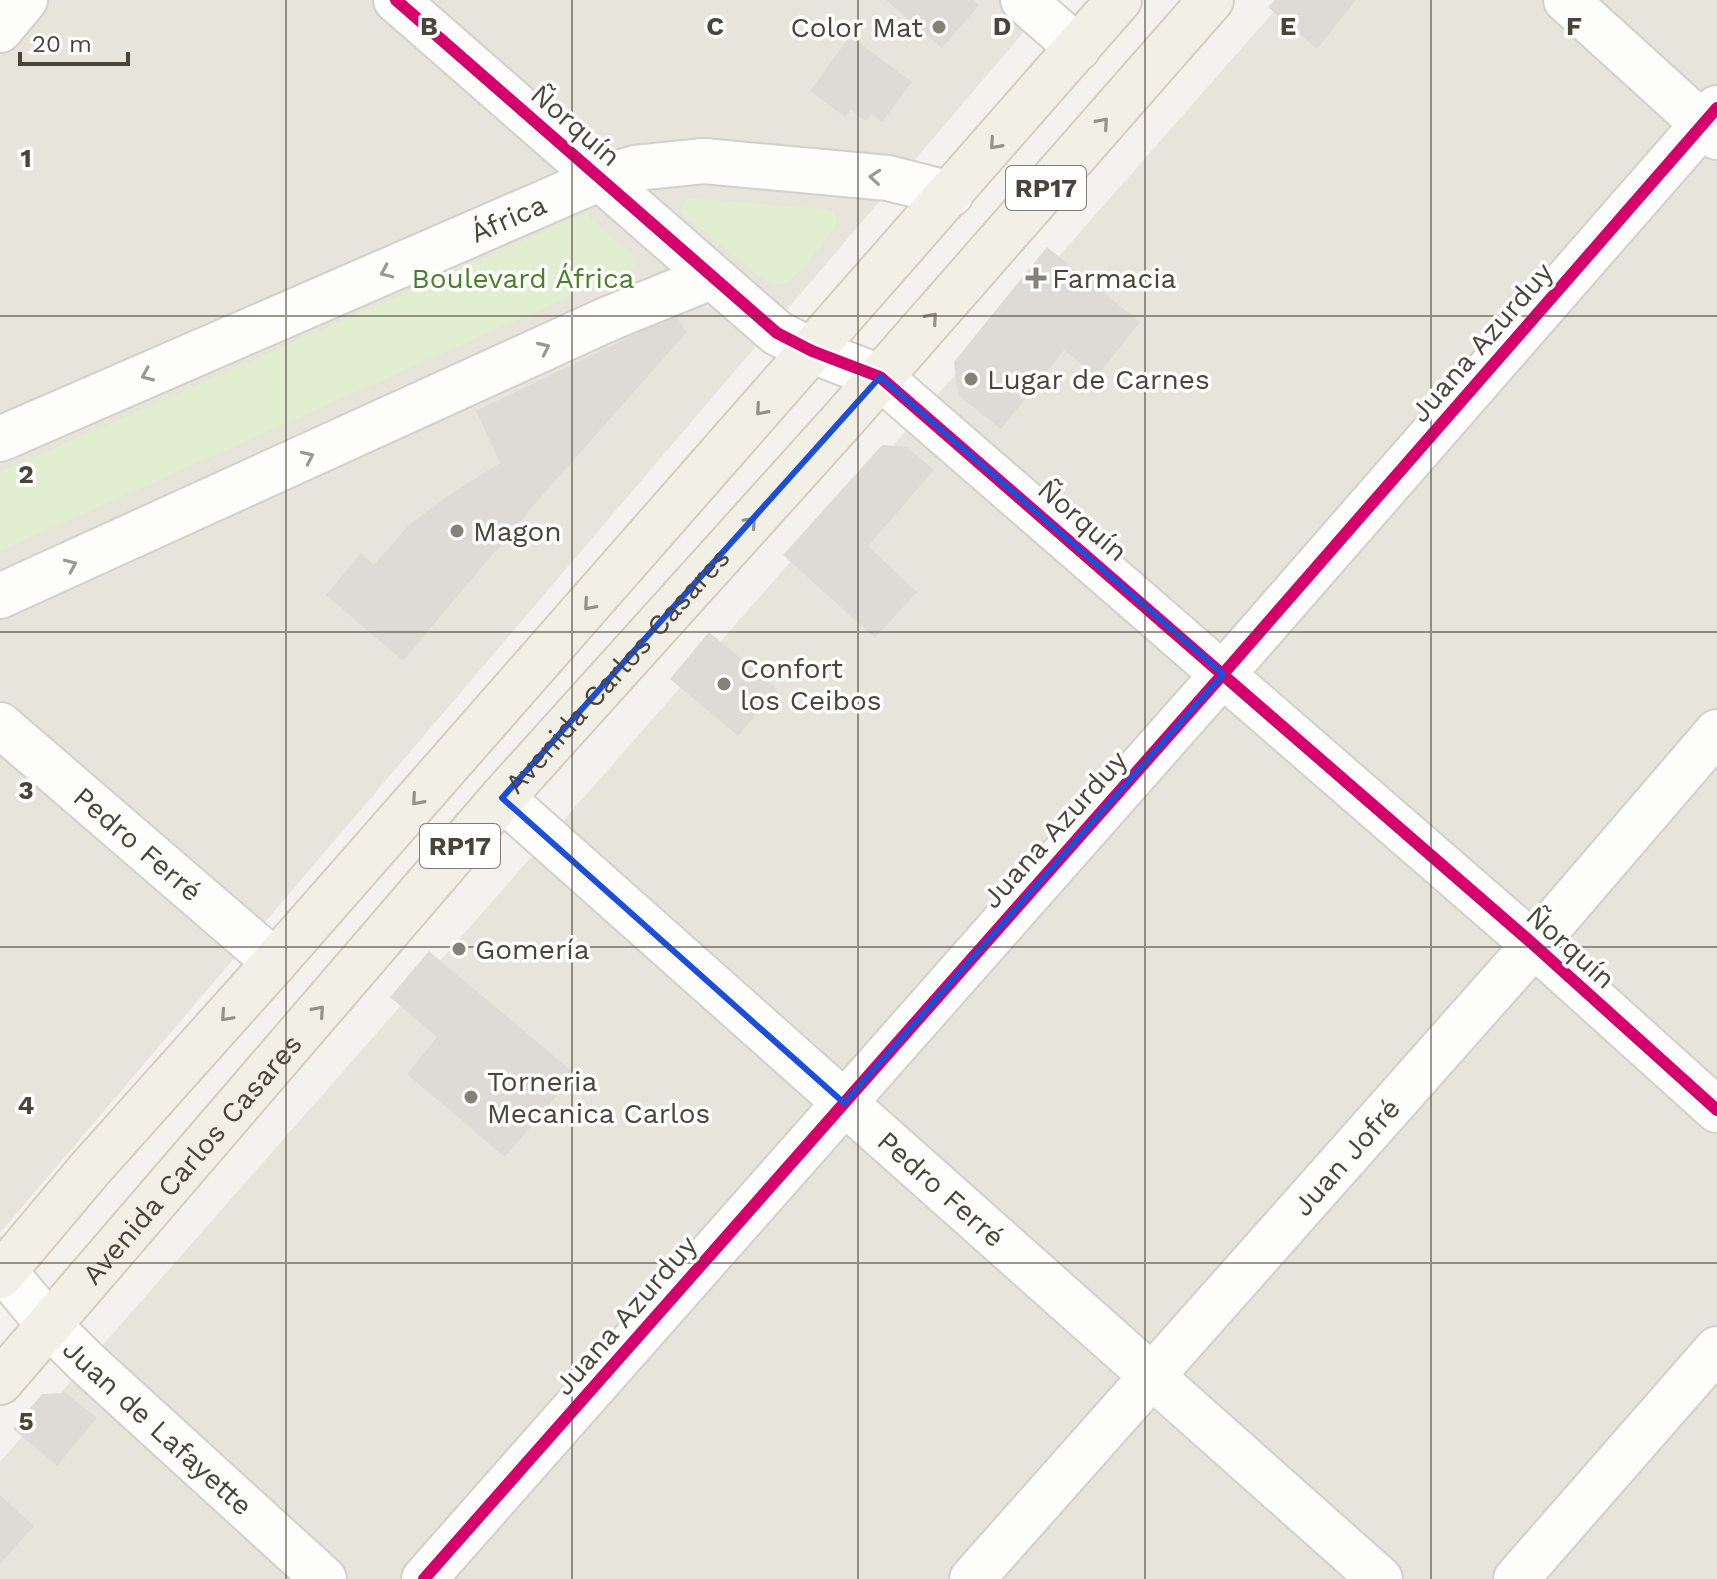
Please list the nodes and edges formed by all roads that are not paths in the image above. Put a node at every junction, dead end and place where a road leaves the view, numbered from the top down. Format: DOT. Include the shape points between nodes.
graph roads {
  1 [pos="25,0"];
  2 [pos="396,0"];
  3 [pos="1023,0"];
  4 [pos="1119,0"];
  5 [pos="1211,0"];
  6 [pos="1566,0"];
  7 [pos="0,30"];
  8 [pos="1078,48"];
  9 [pos="1712,123"];
  10 [pos="601,178"];
  11 [pos="951,194"];
  12 [pos="711,277"];
  13 [pos="812,351"];
  14 [pos="880,377"];
  15 [pos="0,439"];
  16 [pos="0,596"];
  17 [pos="1223,674"];
  18 [pos="0,725"];
  19 [pos="1717,732"];
  20 [pos="502,798"];
  21 [pos="1534,945"];
  22 [pos="275,962"];
  23 [pos="844,1103"];
  24 [pos="1717,1110"];
  25 [pos="2,1271"];
  26 [pos="49,1325"];
  27 [pos="1717,1349"];
  28 [pos="1152,1376"];
  29 [pos="0,1382"];
  30 [pos="324,1579"];
  31 [pos="424,1579"];
  32 [pos="972,1579"];
  33 [pos="1380,1579"];
  34 [pos="1516,1579"];
  1 -- 7 [label="street"];
  2 -- 10 [label="street, Ñorquín"];
  3 -- 8 [label="street"];
  4 -- 8 [label="main road, RP17"];
  14 -- 5 [label="main road, Avenida Carlos Casares / RP17, one-way"];
  6 -- 9 [label="street"];
  8 -- 11 [label="main road, RP17, one-way"];
  9 -- 17 [label="street, Juana Azurduy"];
  11 -- 10 [label="street, África, one-way" via="888,178 704,161 635,168"];
  10 -- 12 [label="street, Ñorquín"];
  10 -- 15 [label="street, África, one-way"];
  11 -- 13 [label="main road, RP17"];
  12 -- 13 [label="street, Ñorquín" via="777,333"];
  16 -- 12 [label="street, one-way"];
  13 -- 14 [label="street, Ñorquín"];
  13 -- 22 [label="main road, RP17, one-way"];
  14 -- 17 [label="street, Ñorquín"];
  20 -- 14 [label="main road, Avenida Carlos Casares / RP17, one-way"];
  17 -- 21 [label="street, Ñorquín"];
  17 -- 23 [label="street, Juana Azurduy"];
  18 -- 22 [label="street, Pedro Ferré"];
  19 -- 21 [label="street, Juan Jofré"];
  20 -- 23 [label="street, Pedro Ferré"];
  26 -- 20 [label="main road, Avenida Carlos Casares / RP17, one-way"];
  21 -- 24 [label="street, Ñorquín"];
  21 -- 28 [label="street, Juan Jofré"];
  22 -- 25 [label="main road, RP17, one-way"];
  23 -- 28 [label="street, Pedro Ferré"];
  23 -- 31 [label="street, Juana Azurduy"];
  25 -- 26 [label="street, Juan de Lafayette"];
  26 -- 29 [label="main road, Avenida Carlos Casares / RP17"];
  26 -- 30 [label="street, Juan de Lafayette"];
  27 -- 34 [label="street"];
  28 -- 32 [label="street, Juan Jofré"];
  28 -- 33 [label="street, Pedro Ferré"];
}
